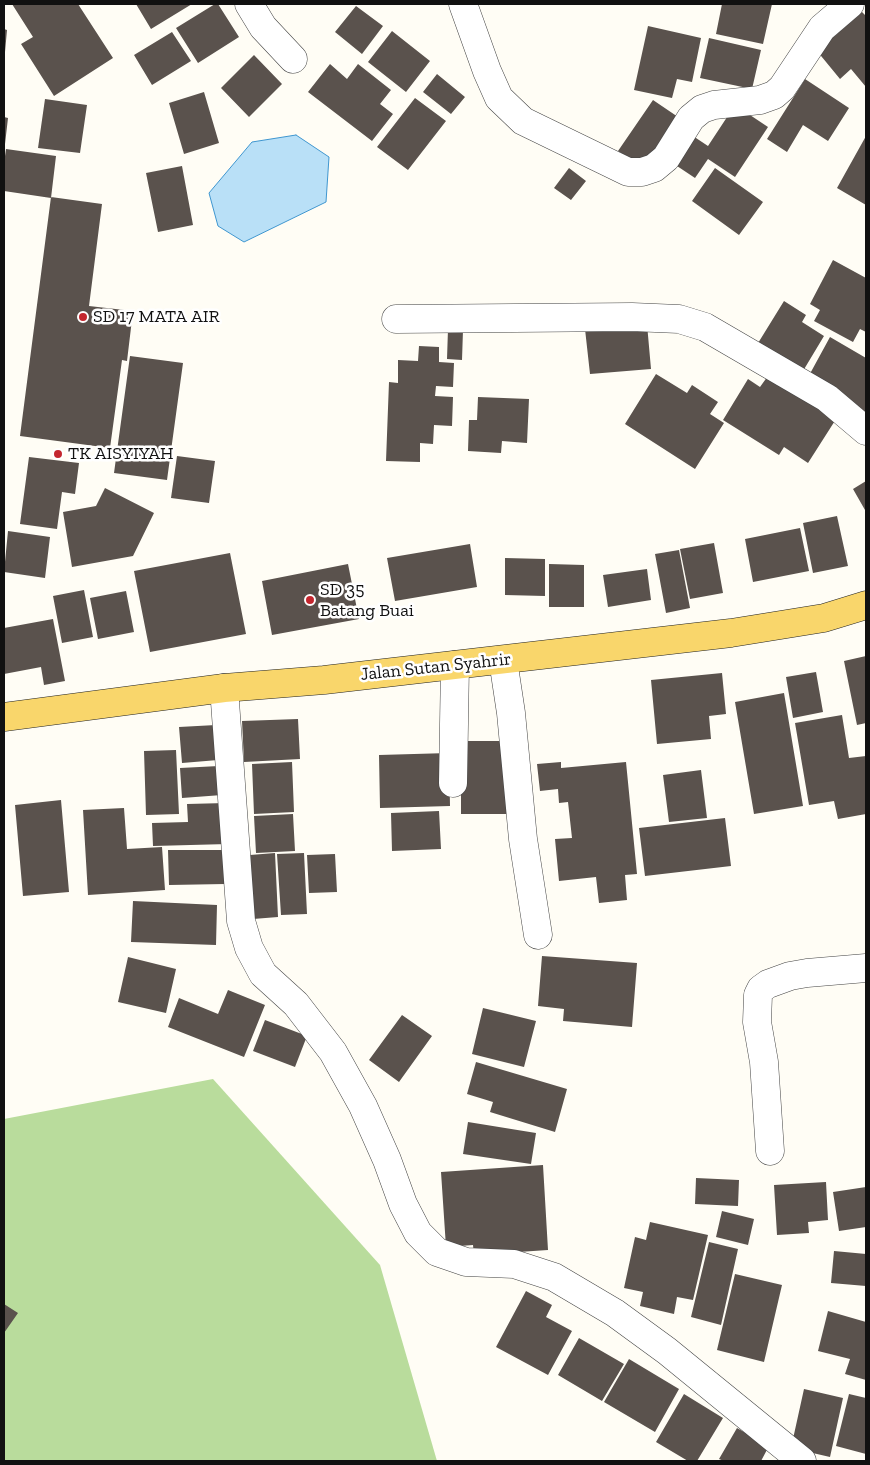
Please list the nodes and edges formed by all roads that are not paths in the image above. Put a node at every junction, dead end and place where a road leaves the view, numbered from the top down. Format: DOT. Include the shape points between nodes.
graph roads {
  1 [pos="248,4"];
  2 [pos="463,4"];
  3 [pos="850,4"];
  4 [pos="293,59"];
  5 [pos="396,319"];
  6 [pos="866,431"];
  7 [pos="866,605"];
  8 [pos="503,660"];
  9 [pos="454,665"];
  10 [pos="224,688"];
  11 [pos="4,717"];
  12 [pos="453,783"];
  13 [pos="538,935"];
  14 [pos="866,968"];
  15 [pos="770,1151"];
  16 [pos="802,1461"];
  1 -- 4 [label="street" via="263,27"];
  2 -- 3 [label="street" via="499,98 523,121 628,172 642,172 654,168 666,158 691,118 702,109 774,95 822,28"];
  5 -- 6 [label="street" via="679,319 705,327 826,398"];
  7 -- 8 [label="main road, Jalan Sutan Syahrir" via="824,618 740,631"];
  8 -- 9 [label="main road, Jalan Sutan Syahrir"];
  8 -- 13 [label="street" via="523,839"];
  9 -- 10 [label="main road, Jalan Sutan Syahrir"];
  9 -- 12 [label="street"];
  10 -- 11 [label="main road, Jalan Sutan Syahrir"];
  10 -- 16 [label="street" via="241,921 249,948 263,974 296,1004 334,1052 363,1106 418,1233 437,1252 466,1262 514,1264 554,1277 615,1313"];
  14 -- 15 [label="street" via="790,976 761,989 757,1001 757,1022 764,1062"];
}
